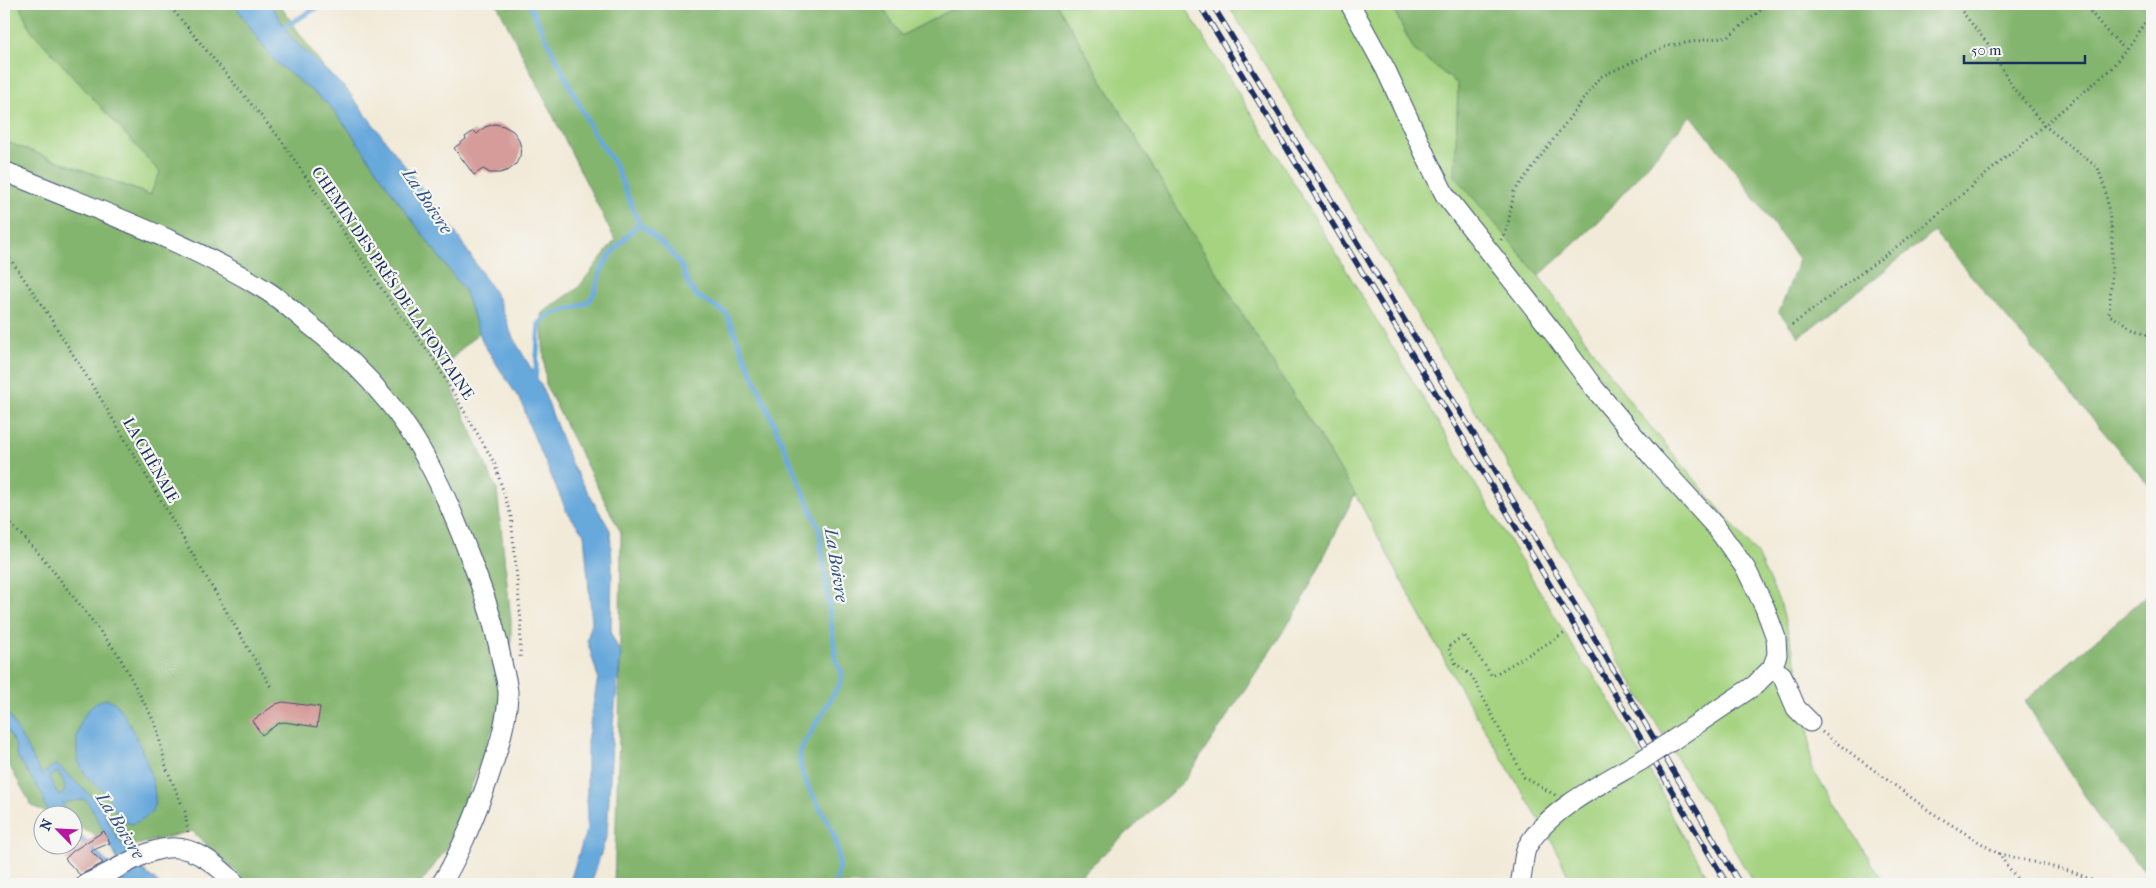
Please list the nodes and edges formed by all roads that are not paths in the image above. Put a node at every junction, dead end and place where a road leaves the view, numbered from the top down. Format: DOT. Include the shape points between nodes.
graph roads {
  1 [pos="1350,4"];
  2 [pos="4,171"];
  3 [pos="1772,668"];
  4 [pos="1810,722"];
  5 [pos="86,884"];
  6 [pos="236,884"];
  7 [pos="441,884"];
  8 [pos="1520,884"];
  1 -- 3 [label="street" via="1386,70 1445,195 1594,388 1716,527 1746,569 1776,638 1778,655"];
  2 -- 7 [label="street" via="160,234 269,292 352,361 390,404 417,443 461,533 490,610 508,691 502,730 483,791"];
  3 -- 4 [label="street" via="1782,675 1796,708"];
  3 -- 8 [label="street, bridge" via="1755,685 1670,742 1566,806 1526,848"];
  5 -- 6 [label="street" via="148,852 178,847 200,854"];
}
